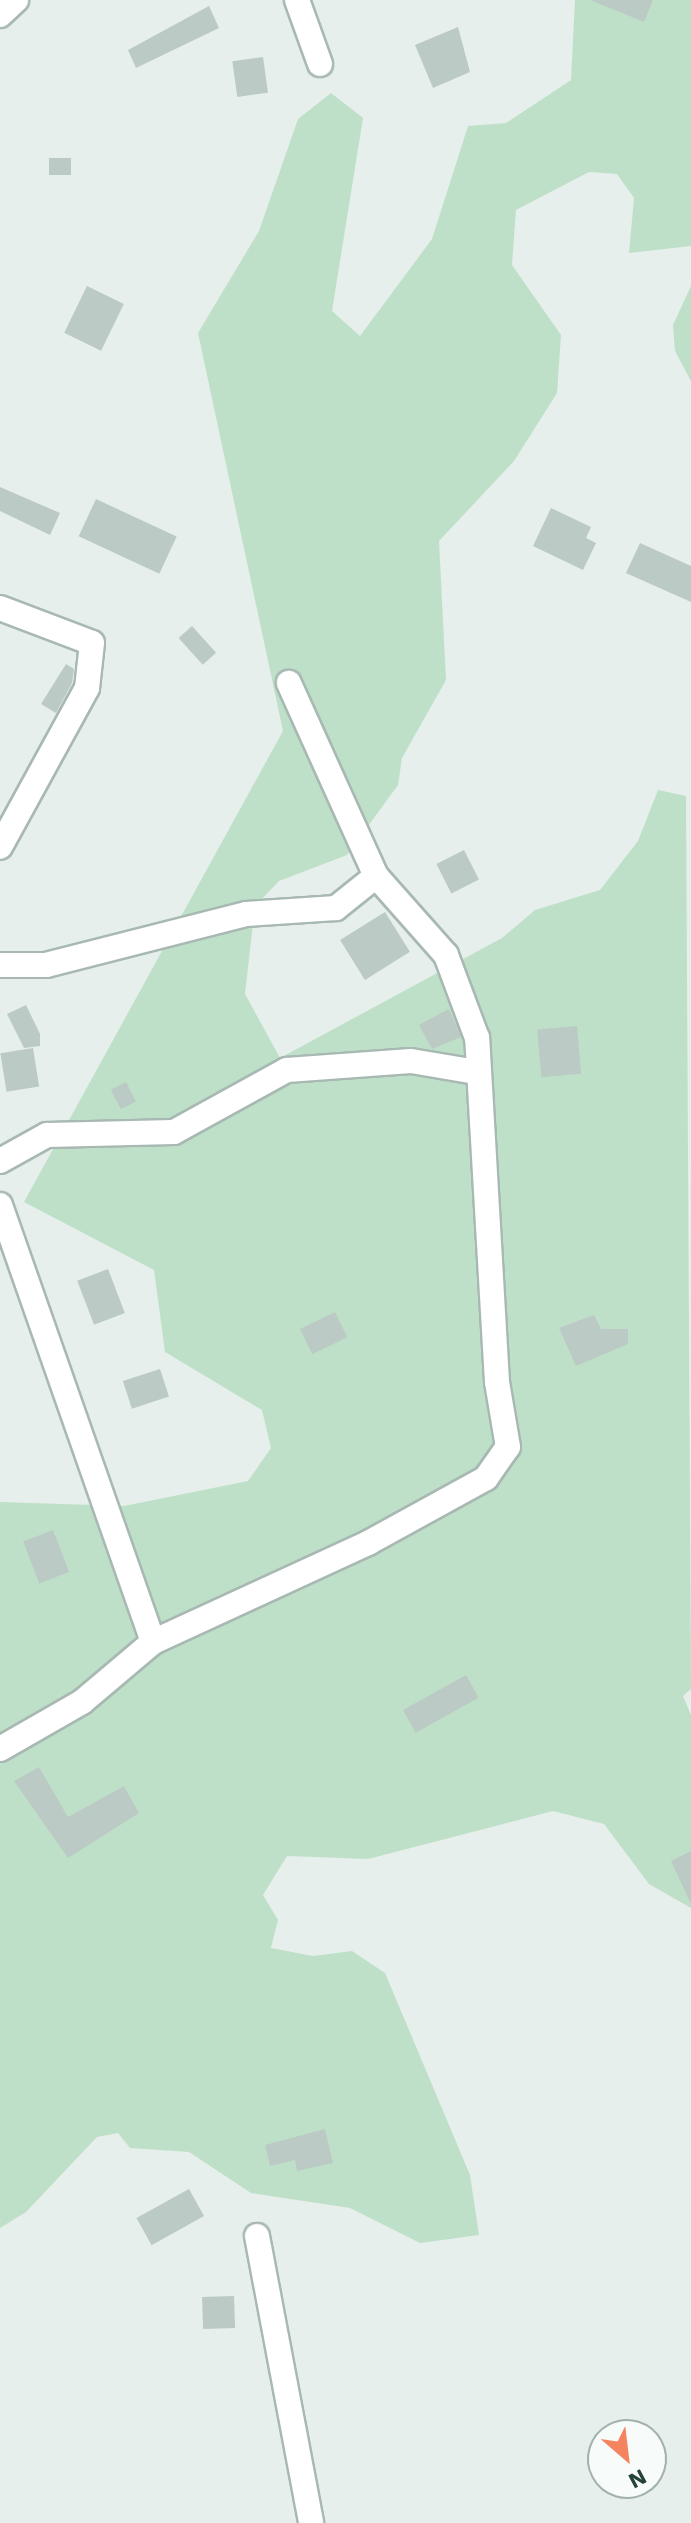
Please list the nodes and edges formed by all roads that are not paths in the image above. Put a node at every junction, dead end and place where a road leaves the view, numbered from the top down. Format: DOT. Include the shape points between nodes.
graph roads {
  1 [pos="16,0"];
  2 [pos="297,0"];
  3 [pos="0,15"];
  4 [pos="320,64"];
  5 [pos="0,608"];
  6 [pos="289,683"];
  7 [pos="0,847"];
  8 [pos="376,876"];
  9 [pos="0,965"];
  10 [pos="477,1072"];
  11 [pos="0,1161"];
  12 [pos="0,1205"];
  13 [pos="153,1642"];
  14 [pos="0,1749"];
  15 [pos="257,2236"];
  16 [pos="311,2523"];
  1 -- 3 [label="street"];
  2 -- 4 [label="street"];
  5 -- 7 [label="street" via="92,643 87,688"];
  6 -- 8 [label="street"];
  8 -- 9 [label="street" via="336,908 246,914 46,965"];
  8 -- 10 [label="street" via="446,955 477,1038"];
  10 -- 11 [label="street" via="411,1061 287,1070 174,1132 47,1135"];
  10 -- 13 [label="street" via="497,1382 508,1447 473,1486 368,1543"];
  12 -- 13 [label="street"];
  13 -- 14 [label="street" via="82,1702"];
  15 -- 16 [label="street"];
}
